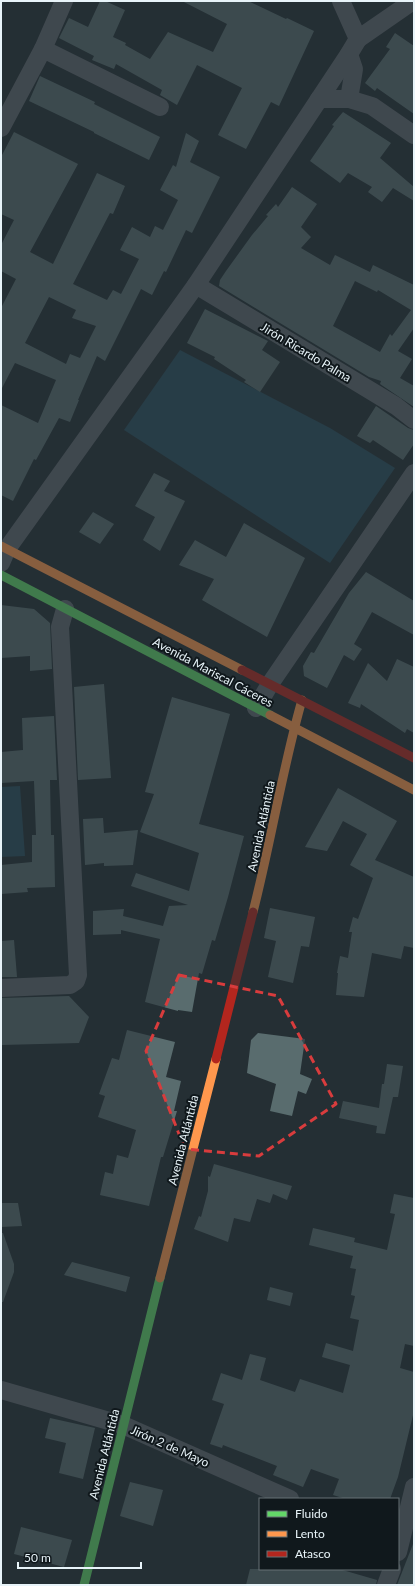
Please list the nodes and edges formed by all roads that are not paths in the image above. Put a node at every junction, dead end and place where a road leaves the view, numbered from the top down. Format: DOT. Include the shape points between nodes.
graph roads {
  1 [pos="64,1"];
  2 [pos="341,1"];
  3 [pos="413,1"];
  4 [pos="353,47"];
  5 [pos="43,49"];
  6 [pos="349,99"];
  7 [pos="319,100"];
  8 [pos="160,107"];
  9 [pos="1,128"];
  10 [pos="414,135"];
  11 [pos="196,286"];
  12 [pos="414,420"];
  13 [pos="414,473"];
  14 [pos="3,553"];
  15 [pos="1,575"];
  16 [pos="65,608"];
  17 [pos="270,684"];
  18 [pos="302,700"];
  19 [pos="256,708"];
  20 [pos="294,728"];
  21 [pos="414,758"];
  22 [pos="414,790"];
  23 [pos="1,988"];
  24 [pos="1,1390"];
  25 [pos="123,1425"];
  26 [pos="414,1487"];
  27 [pos="288,1498"];
  28 [pos="402,1550"];
  29 [pos="392,1570"];
  30 [pos="84,1585"];
  31 [pos="386,1585"];
  1 -- 5 [label="street"];
  2 -- 4 [label="street"];
  3 -- 4 [label="street"];
  4 -- 6 [label="street" via="354,69"];
  4 -- 7 [label="street"];
  5 -- 8 [label="street"];
  5 -- 9 [label="street"];
  6 -- 7 [label="street"];
  6 -- 10 [label="street" via="372,106"];
  7 -- 11 [label="street"];
  11 -- 12 [label="street, Jirón Ricardo Palma" via="396,406"];
  11 -- 14 [label="street"];
  13 -- 17 [label="street"];
  14 -- 17 [label="main road, Avenida Mariscal Cáceres"];
  15 -- 16 [label="main road, Avenida Mariscal Cáceres"];
  16 -- 19 [label="main road, Avenida Mariscal Cáceres"];
  16 -- 23 [label="street" via="60,627 78,974 76,981 70,985"];
  17 -- 18 [label="main road, Avenida Mariscal Cáceres"];
  17 -- 19 [label="street"];
  18 -- 20 [label="main road, Avenida Atlántida"];
  18 -- 21 [label="main road, Avenida Mariscal Cáceres"];
  19 -- 20 [label="main road, Avenida Mariscal Cáceres"];
  20 -- 22 [label="main road, Avenida Mariscal Cáceres"];
  20 -- 25 [label="main road, Avenida Atlántida" via="265,865"];
  24 -- 25 [label="street, Jirón 2 de Mayo"];
  25 -- 27 [label="street, Jirón 2 de Mayo"];
  25 -- 30 [label="main road, Avenida Atlántida"];
  26 -- 28 [label="street"];
  29 -- 31 [label="street"];
}
